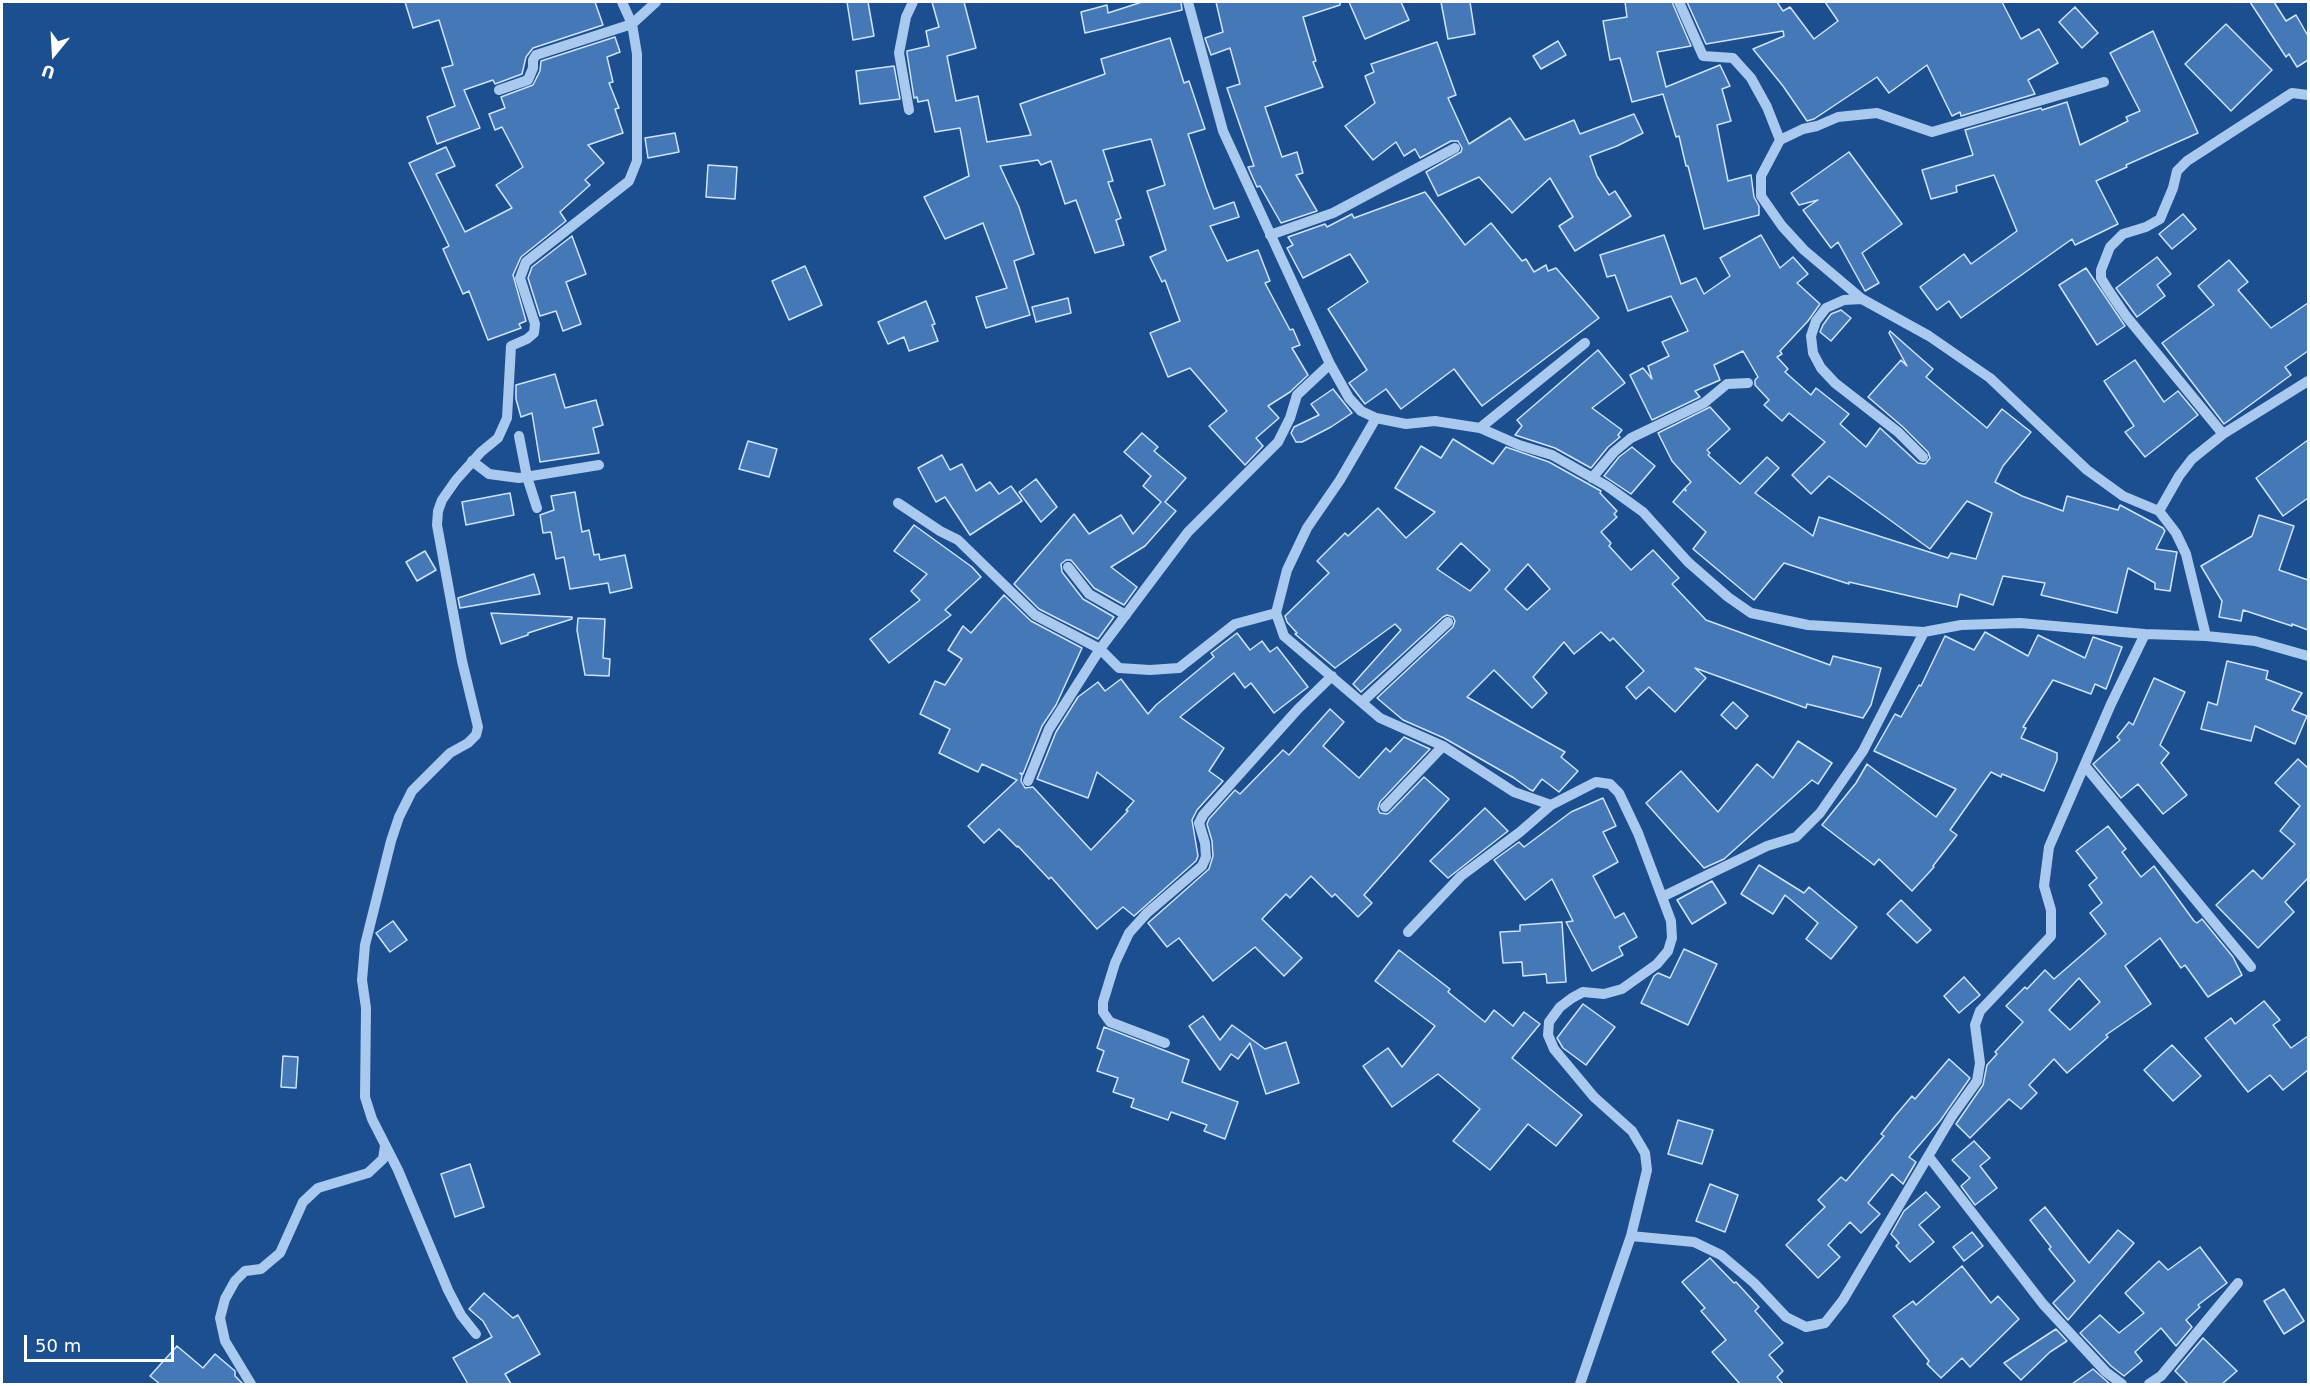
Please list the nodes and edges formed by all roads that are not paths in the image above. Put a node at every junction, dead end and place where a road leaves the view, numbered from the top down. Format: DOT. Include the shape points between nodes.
graph roads {
  1 [pos="622,2"];
  2 [pos="656,2"];
  3 [pos="913,2"];
  4 [pos="1188,2"];
  5 [pos="1679,2"];
  6 [pos="632,24"];
  7 [pos="2104,82"];
  8 [pos="499,90"];
  9 [pos="2308,95"];
  10 [pos="909,110"];
  11 [pos="1780,140"];
  12 [pos="1455,148"];
  13 [pos="1270,235"];
  14 [pos="1862,299"];
  15 [pos="1585,344"];
  16 [pos="1330,364"];
  17 [pos="2308,381"];
  18 [pos="1748,383"];
  19 [pos="1376,418"];
  20 [pos="1480,428"];
  21 [pos="2223,434"];
  22 [pos="519,435"];
  23 [pos="1923,457"];
  24 [pos="472,461"];
  25 [pos="599,465"];
  26 [pos="527,477"];
  27 [pos="1592,478"];
  28 [pos="898,503"];
  29 [pos="537,508"];
  30 [pos="2159,511"];
  31 [pos="1068,567"];
  32 [pos="1276,613"];
  33 [pos="1126,615"];
  34 [pos="1448,622"];
  35 [pos="1924,632"];
  36 [pos="2145,634"];
  37 [pos="2206,636"];
  38 [pos="1100,649"];
  39 [pos="2308,656"];
  40 [pos="1332,676"];
  41 [pos="1362,702"];
  42 [pos="1443,746"];
  43 [pos="2085,766"];
  44 [pos="1028,781"];
  45 [pos="1551,805"];
  46 [pos="1385,807"];
  47 [pos="1662,897"];
  48 [pos="1408,932"];
  49 [pos="2251,967"];
  50 [pos="1165,1043"];
  51 [pos="385,1146"];
  52 [pos="1929,1157"];
  53 [pos="1631,1236"];
  54 [pos="2238,1283"];
  55 [pos="476,1334"];
  56 [pos="251,1384"];
  57 [pos="1580,1384"];
  58 [pos="2122,1384"];
  59 [pos="2149,1384"];
  1 -- 6 [label="street"];
  2 -- 6 [label="street"];
  3 -- 10 [label="street" via="899,53"];
  4 -- 13 [label="street" via="1223,131"];
  5 -- 11 [label="street" via="1703,56 1733,58 1751,78"];
  6 -- 8 [label="street" via="536,55 528,80"];
  6 -- 24 [label="street" via="637,54 637,161 629,181 526,262 520,278 535,324 534,333 511,346 507,418 498,438"];
  7 -- 11 [label="street" via="1932,132 1877,113 1838,117"];
  9 -- 21 [label="street" via="2292,93 2187,161 2177,171 2160,219 2146,228 2123,234 2110,248 2101,270 2107,288 2126,316"];
  11 -- 14 [label="street" via="1761,176 1761,196 1804,250"];
  12 -- 13 [label="street" via="1333,213"];
  13 -- 16 [label="street"];
  14 -- 23 [label="street" via="1844,300 1826,308 1811,336 1814,353 1834,383 1898,432"];
  14 -- 30 [label="street" via="1929,336 1990,378 2087,470 2123,496"];
  15 -- 20 [label="street"];
  16 -- 19 [label="street" via="1349,398 1361,411"];
  16 -- 33 [label="street" via="1297,395 1278,442 1188,532"];
  17 -- 21 [label="street"];
  18 -- 27 [label="street" via="1727,384 1704,403 1631,438"];
  19 -- 20 [label="street" via="1406,424 1435,421"];
  19 -- 32 [label="street" via="1307,528 1287,570"];
  20 -- 27 [label="street" via="1552,455"];
  21 -- 30 [label="street" via="2192,459"];
  22 -- 26 [label="street"];
  24 -- 26 [label="street" via="489,474"];
  24 -- 51 [label="street" via="442,500 437,525 478,727 468,743 450,753 412,791 391,841 365,945 365,1097"];
  25 -- 26 [label="street"];
  26 -- 29 [label="street"];
  27 -- 35 [label="street" via="1643,512 1688,562 1751,613 1808,625"];
  28 -- 38 [label="street" via="958,540 1035,615"];
  30 -- 37 [label="street" via="2186,554"];
  31 -- 33 [label="street" via="1089,594"];
  32 -- 38 [label="street" via="1235,624 1179,668 1119,668"];
  32 -- 40 [label="street" via="1284,636"];
  33 -- 38 [label="street"];
  34 -- 41 [label="street"];
  35 -- 36 [label="street" via="1961,625 2020,623"];
  35 -- 47 [label="street" via="1863,751 1820,813 1796,837 1767,846"];
  36 -- 37 [label="street"];
  36 -- 43 [label="street"];
  37 -- 39 [label="street" via="2255,641"];
  38 -- 44 [label="street" via="1049,729"];
  40 -- 41 [label="street"];
  40 -- 50 [label="street" via="1203,815 1199,823 1206,843 1202,866 1129,933 1115,963 1102,1002 1103,1012 1110,1022"];
  41 -- 42 [label="street" via="1380,718"];
  42 -- 45 [label="street" via="1514,792"];
  42 -- 46 [label="street"];
  43 -- 49 [label="street"];
  43 -- 52 [label="street" via="2049,848 2044,886 2051,910 2050,936 1980,1011 1974,1025 1980,1063 1977,1081"];
  45 -- 47 [label="street" via="1596,782 1610,784 1619,793 1638,833"];
  45 -- 48 [label="street" via="1461,876"];
  47 -- 53 [label="street" via="1671,921 1672,938 1668,951 1657,964 1622,988 1604,994 1583,992 1560,1007 1549,1022 1548,1035 1554,1048 1594,1096 1632,1131 1645,1153 1647,1170"];
  51 -- 55 [label="street" via="448,1290"];
  51 -- 56 [label="street" via="383,1160 368,1173 318,1188 310,1195 303,1202 280,1253 261,1269 245,1271 235,1281 220,1318 225,1341"];
  52 -- 53 [label="street" via="1844,1300 1826,1323 1806,1327 1786,1317 1721,1255 1694,1242"];
  52 -- 58 [label="street" via="2043,1304 2098,1364"];
  53 -- 57 [label="street"];
  54 -- 59 [label="street" via="2161,1376"];
}
